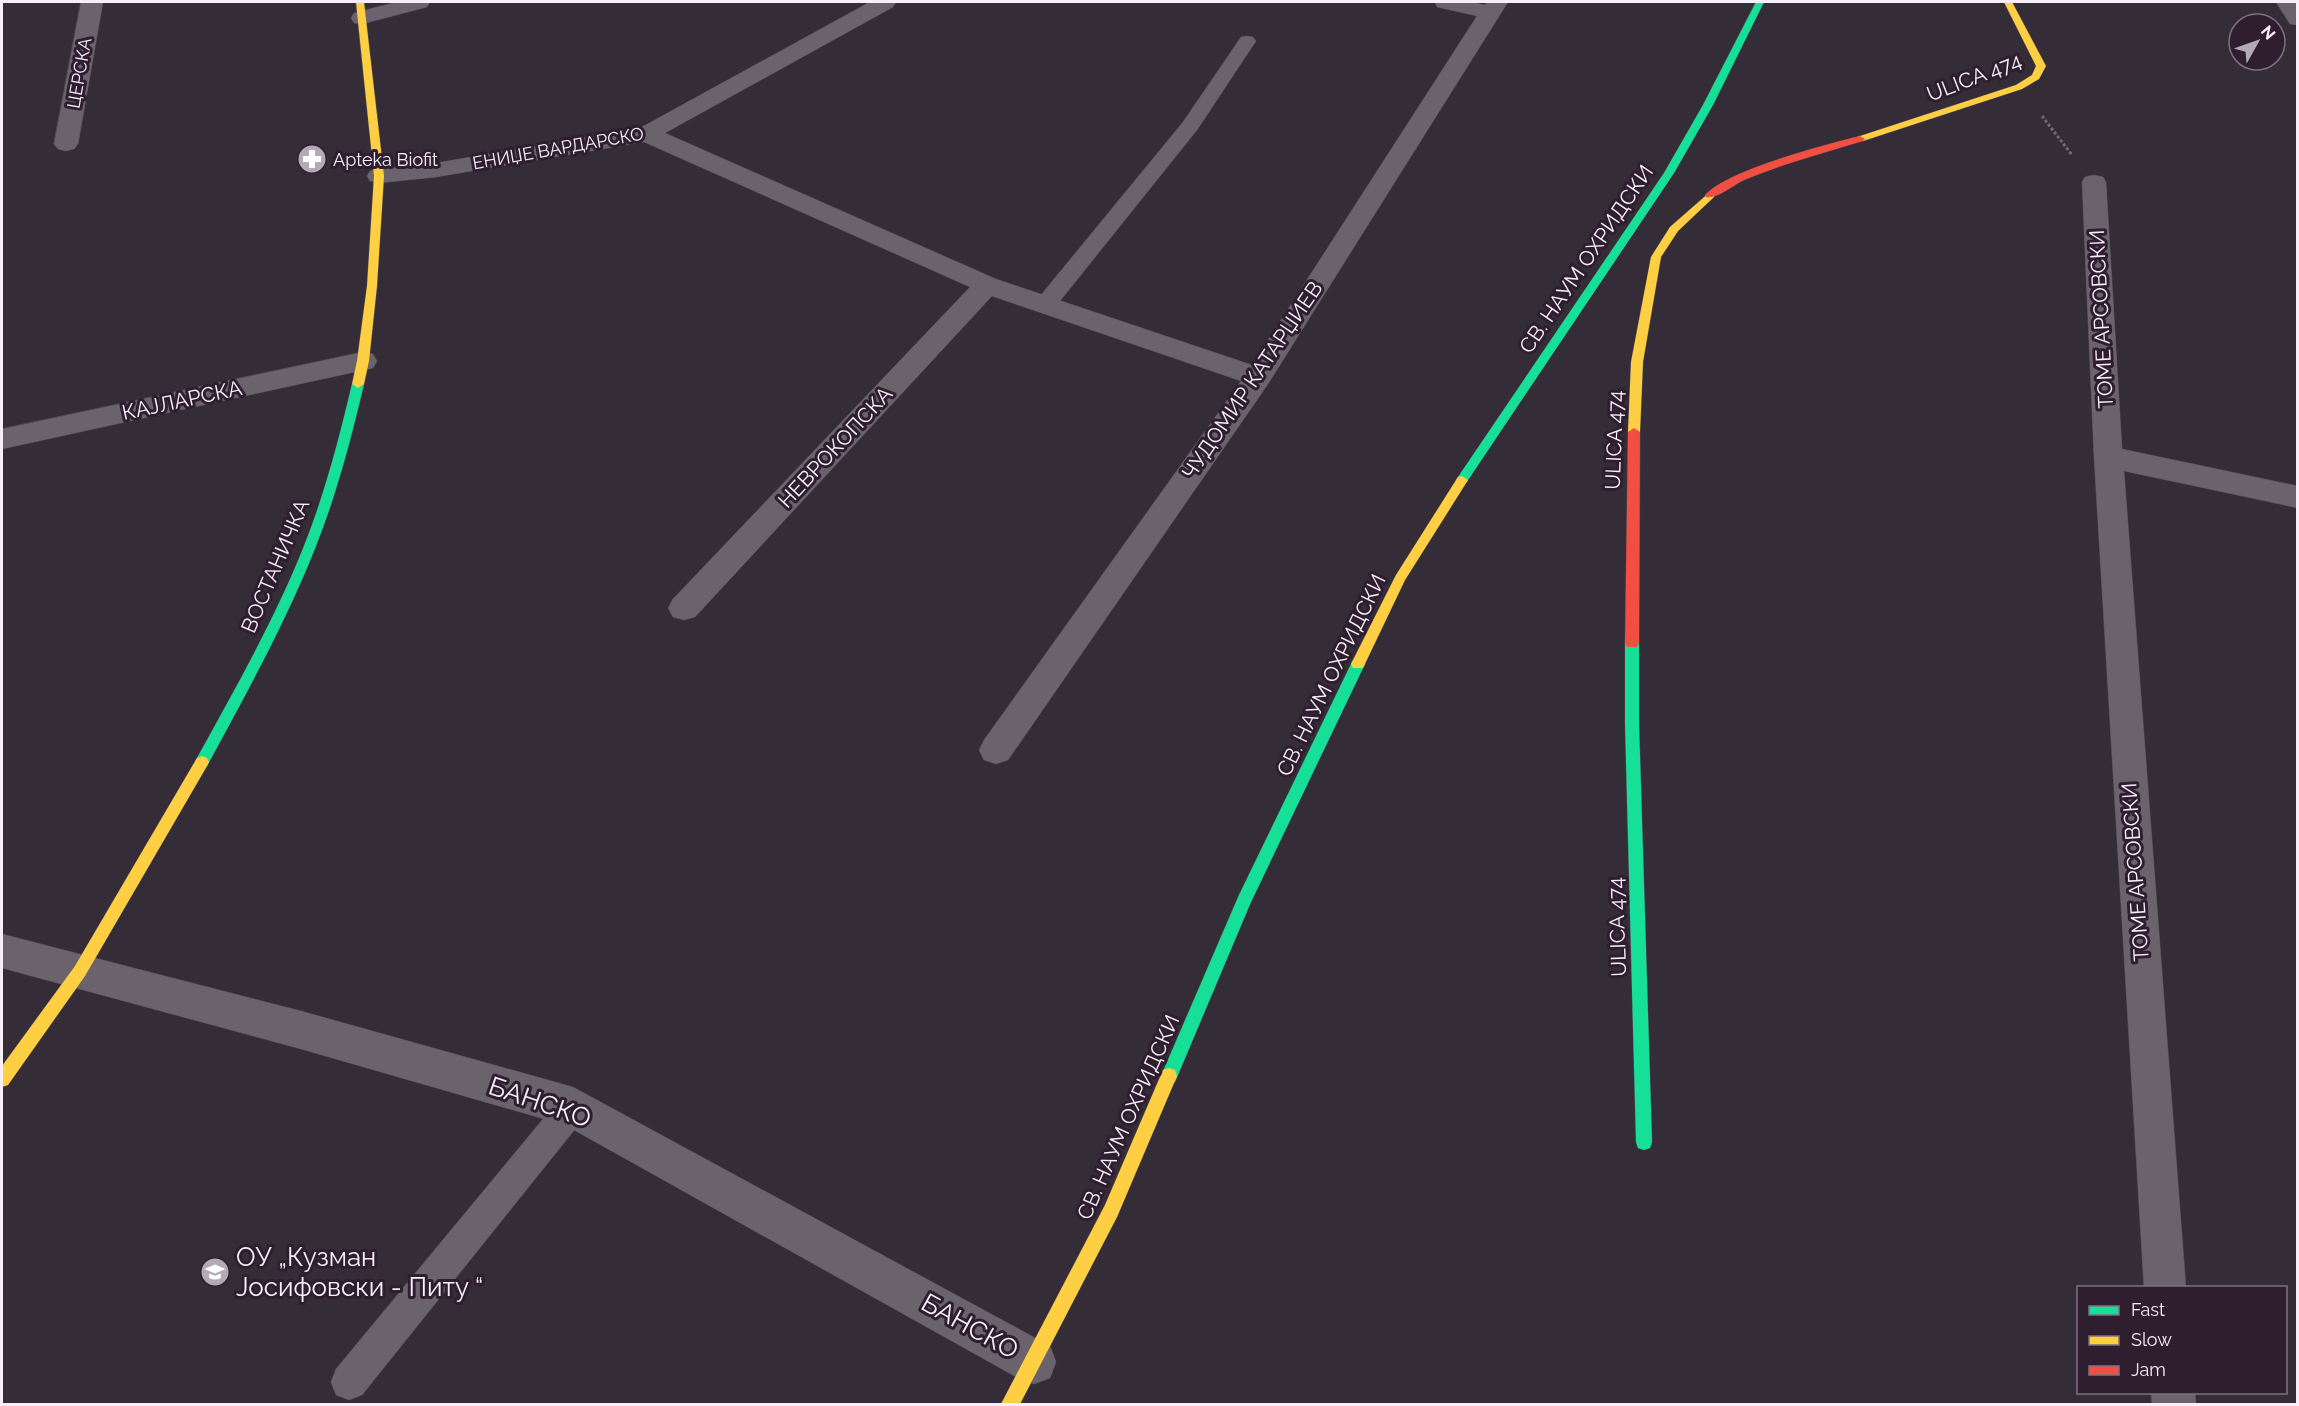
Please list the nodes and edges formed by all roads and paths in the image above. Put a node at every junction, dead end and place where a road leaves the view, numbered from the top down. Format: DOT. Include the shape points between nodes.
graph roads {
  1 [pos="92,2"];
  2 [pos="418,2"];
  3 [pos="885,2"];
  4 [pos="1445,2"];
  5 [pos="1760,2"];
  6 [pos="2008,2"];
  7 [pos="2286,2"];
  8 [pos="1493,7"];
  9 [pos="361,10"];
  10 [pos="2298,19"];
  11 [pos="1247,41"];
  12 [pos="2019,87"];
  13 [pos="646,134"];
  14 [pos="66,144"];
  15 [pos="379,176"];
  16 [pos="2094,182"];
  17 [pos="987,285"];
  18 [pos="1044,306"];
  19 [pos="363,361"];
  20 [pos="1258,377"];
  21 [pos="2,439"];
  22 [pos="2108,457"];
  23 [pos="2298,498"];
  24 [pos="684,609"];
  25 [pos="996,750"];
  26 [pos="2,951"];
  27 [pos="80,971"];
  28 [pos="2,1079"];
  29 [pos="573,1107"];
  30 [pos="1644,1142"];
  31 [pos="2165,1286"];
  32 [pos="1034,1362"];
  33 [pos="349,1382"];
  34 [pos="1010,1404"];
  1 -- 14 [label="street, ЦЕРСКА"];
  2 -- 9 [label="street"];
  3 -- 13 [label="street, ЕНИЏЕ ВАРДАРСКО"];
  4 -- 8 [label="street"];
  5 -- 32 [label="street, СВ. НАУМ ОХРИДСКИ" via="1669,173 1495,429 1400,579 1244,900 1111,1211"];
  6 -- 12 [label="street, ULICA 474" via="2041,66 2034,80"];
  7 -- 10 [label="street"];
  8 -- 20 [label="street, ЧУДОМИР КАТАРЏИЕВ"];
  9 -- 15 [label="street, ВОСТАНИЧКА"];
  11 -- 18 [label="lane" via="1190,126"];
  12 -- 16 [label="path"];
  12 -- 30 [label="street, ULICA 474" via="1718,188 1674,229 1656,257 1637,362 1633,447 1632,723"];
  13 -- 15 [label="street, ЕНИЏЕ ВАРДАРСКО"];
  13 -- 17 [label="street"];
  15 -- 19 [label="street, ВОСТАНИЧКА"];
  16 -- 22 [label="street, ТОМЕ АРСОВСКИ"];
  17 -- 18 [label="street"];
  17 -- 24 [label="street, НЕВРОКОПСКА"];
  18 -- 20 [label="street"];
  19 -- 21 [label="street, КАЈЛАРСКА"];
  19 -- 27 [label="street, ВОСТАНИЧКА" via="342,452 310,546 262,651 179,804"];
  20 -- 25 [label="street, ЧУДОМИР КАТАРЏИЕВ"];
  22 -- 23 [label="street"];
  22 -- 31 [label="street, ТОМЕ АРСОВСКИ"];
  26 -- 27 [label="street, БАНСКО"];
  27 -- 28 [label="street, ВОСТАНИЧКА"];
  27 -- 29 [label="street, БАНСКО"];
  29 -- 32 [label="street, БАНСКО"];
  29 -- 33 [label="lane"];
  32 -- 34 [label="street, СВ. НАУМ ОХРИДСКИ"];
}
